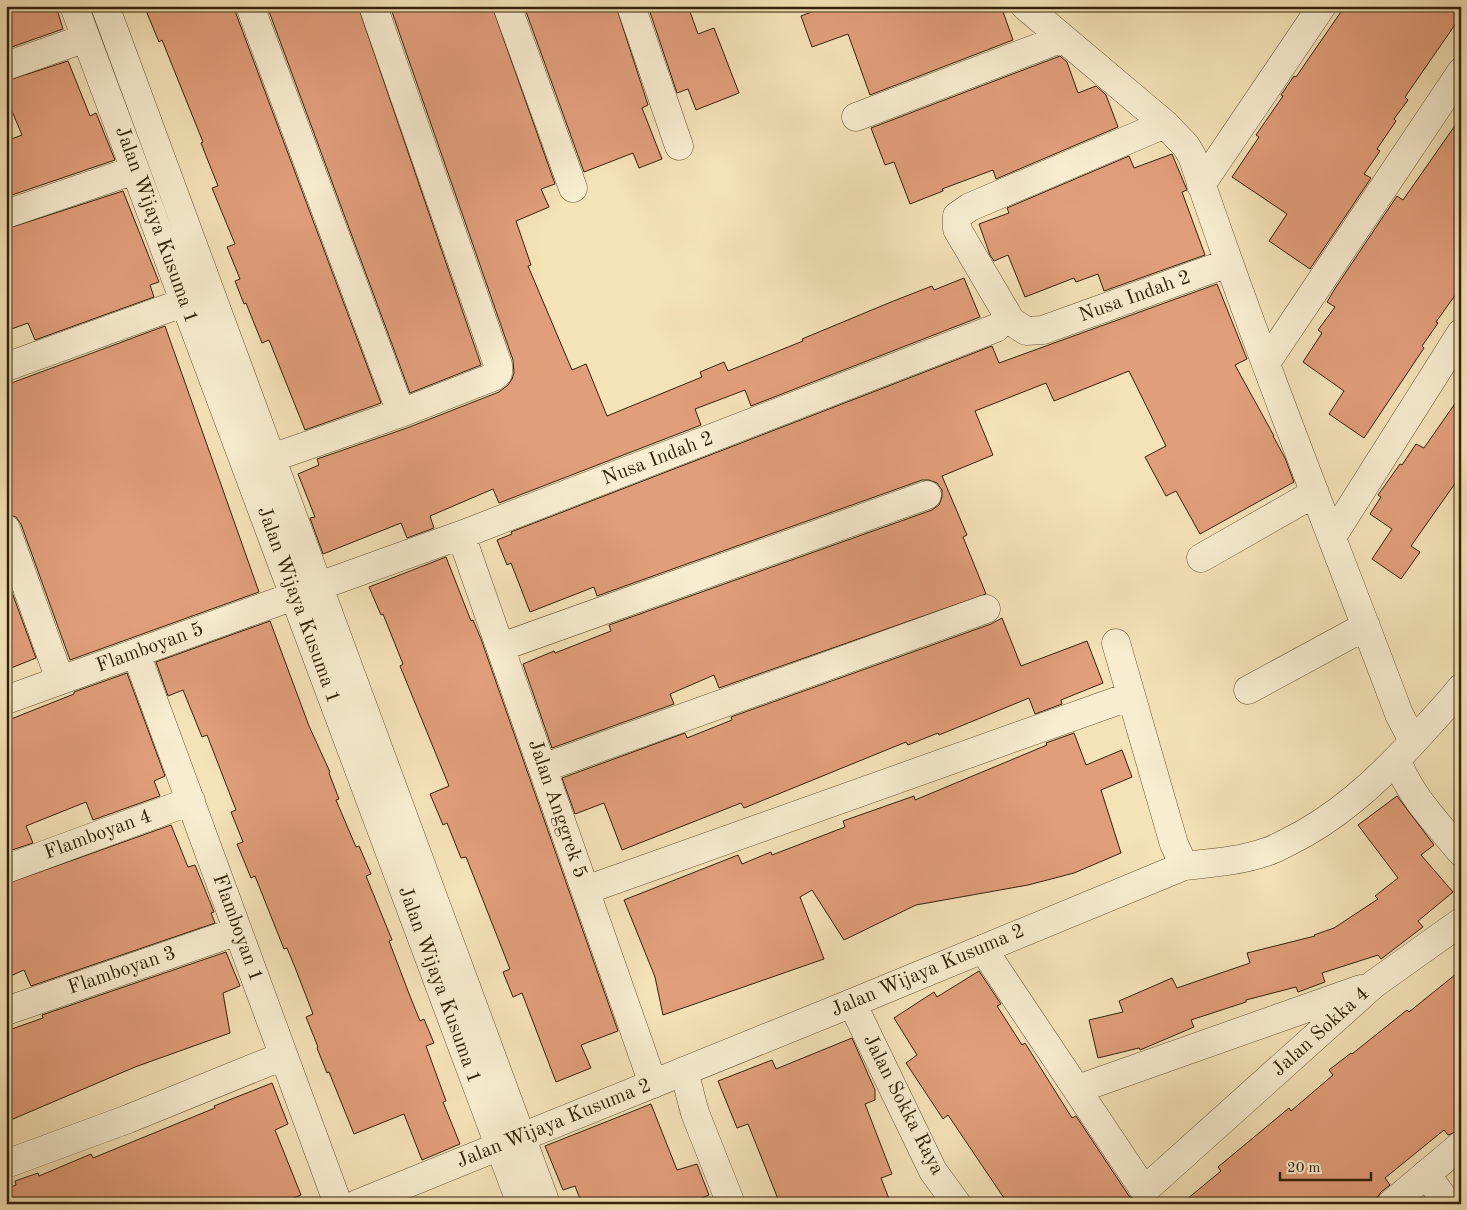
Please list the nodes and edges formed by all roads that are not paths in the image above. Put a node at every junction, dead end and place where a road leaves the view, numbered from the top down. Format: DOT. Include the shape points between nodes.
graph roads {
  1 [pos="74,6"];
  2 [pos="105,6"];
  3 [pos="250,6"];
  4 [pos="373,6"];
  5 [pos="507,6"];
  6 [pos="631,6"];
  7 [pos="1026,6"];
  8 [pos="1322,6"];
  9 [pos="86,38"];
  10 [pos="1063,38"];
  11 [pos="6,66"];
  12 [pos="1461,72"];
  13 [pos="856,117"];
  14 [pos="1165,124"];
  15 [pos="679,146"];
  16 [pos="135,170"];
  17 [pos="1201,185"];
  18 [pos="573,188"];
  19 [pos="6,214"];
  20 [pos="1228,263"];
  21 [pos="185,302"];
  22 [pos="996,328"];
  23 [pos="1461,333"];
  24 [pos="1266,364"];
  25 [pos="6,367"];
  26 [pos="400,413"];
  27 [pos="259,463"];
  28 [pos="1315,493"];
  29 [pos="927,495"];
  30 [pos="461,535"];
  31 [pos="1332,538"];
  32 [pos="8,543"];
  33 [pos="1201,558"];
  34 [pos="319,586"];
  35 [pos="294,596"];
  36 [pos="986,609"];
  37 [pos="1366,626"];
  38 [pos="1116,643"];
  39 [pos="501,647"];
  40 [pos="136,653"];
  41 [pos="60,680"];
  42 [pos="1461,688"];
  43 [pos="1248,690"];
  44 [pos="1131,696"];
  45 [pos="6,700"];
  46 [pos="1405,751"];
  47 [pos="543,768"];
  48 [pos="191,801"];
  49 [pos="1461,852"];
  50 [pos="1184,866"];
  51 [pos="6,869"];
  52 [pos="586,890"];
  53 [pos="1461,922"];
  54 [pos="238,931"];
  55 [pos="983,949"];
  56 [pos="1374,984"];
  57 [pos="852,1004"];
  58 [pos="6,1011"];
  59 [pos="283,1056"];
  60 [pos="684,1071"];
  61 [pos="654,1084"];
  62 [pos="1078,1089"];
  63 [pos="511,1142"];
  64 [pos="1461,1145"];
  65 [pos="6,1164"];
  66 [pos="934,1170"];
  67 [pos="1426,1174"];
  68 [pos="338,1204"];
  69 [pos="356,1204"];
  70 [pos="521,1204"];
  71 [pos="546,1204"];
  72 [pos="731,1204"];
  73 [pos="939,1204"];
  74 [pos="956,1204"];
  75 [pos="1391,1204"];
  76 [pos="1448,1204"];
  1 -- 9 [label="street, Jalan Wijaya Kusuma 1"];
  2 -- 27 [label="street, Jalan Wijaya Kusuma 1"];
  3 -- 26 [label="street"];
  4 -- 26 [label="street" via="498,365 498,372 493,378"];
  5 -- 18 [label="street"];
  6 -- 15 [label="street"];
  7 -- 10 [label="street"];
  8 -- 17 [label="street"];
  9 -- 11 [label="street"];
  9 -- 16 [label="street, Jalan Wijaya Kusuma 1"];
  10 -- 13 [label="street"];
  10 -- 14 [label="street"];
  12 -- 24 [label="street"];
  14 -- 17 [label="street" via="1192,156"];
  14 -- 20 [label="street, Nusa Indah 2" via="970,207 957,216 957,229 1011,321 1026,330 1043,330"];
  16 -- 19 [label="street"];
  16 -- 21 [label="street, Jalan Wijaya Kusuma 1"];
  17 -- 20 [label="street"];
  20 -- 24 [label="street"];
  21 -- 25 [label="street"];
  21 -- 27 [label="street, Jalan Wijaya Kusuma 1"];
  22 -- 30 [label="street, Nusa Indah 2"];
  23 -- 31 [label="street"];
  24 -- 28 [label="street"];
  26 -- 27 [label="street"];
  27 -- 34 [label="street, Jalan Wijaya Kusuma 1"];
  27 -- 35 [label="street, Jalan Wijaya Kusuma 1"];
  28 -- 31 [label="street"];
  28 -- 33 [label="street"];
  29 -- 39 [label="street"];
  30 -- 34 [label="street, Nusa Indah 2"];
  30 -- 39 [label="street, Jalan Anggrek 5"];
  31 -- 37 [label="street"];
  32 -- 41 [label="street"];
  34 -- 63 [label="street, Jalan Wijaya Kusuma 1"];
  35 -- 40 [label="street, Flamboyan 5"];
  35 -- 63 [label="street, Jalan Wijaya Kusuma 1"];
  36 -- 47 [label="street"];
  37 -- 43 [label="street"];
  37 -- 46 [label="street" via="1399,714"];
  38 -- 44 [label="street"];
  39 -- 47 [label="street, Jalan Anggrek 5"];
  40 -- 41 [label="street, Flamboyan 5"];
  40 -- 48 [label="street, Flamboyan 1"];
  41 -- 45 [label="street, Flamboyan 5"];
  42 -- 46 [label="street, Jalan Wijaya Kusuma 2"];
  44 -- 50 [label="street" via="1174,844"];
  44 -- 52 [label="street"];
  46 -- 49 [label="street" via="1401,771"];
  46 -- 50 [label="street, Jalan Wijaya Kusuma 2" via="1345,806 1305,834 1266,852"];
  47 -- 52 [label="street, Jalan Anggrek 5"];
  48 -- 51 [label="street, Flamboyan 4"];
  48 -- 54 [label="street, Flamboyan 1"];
  50 -- 55 [label="street, Jalan Wijaya Kusuma 2"];
  52 -- 61 [label="street, Jalan Anggrek 5"];
  53 -- 56 [label="street"];
  54 -- 58 [label="street, Flamboyan 3"];
  54 -- 59 [label="street, Flamboyan 1"];
  55 -- 57 [label="street, Jalan Wijaya Kusuma 2"];
  55 -- 62 [label="street, Jalan Sokka 4"];
  56 -- 62 [label="street, Jalan Sokka 4"];
  56 -- 62 [label="street, Jalan Sokka 4" via="1149,1186 1142,1187 1138,1183"];
  57 -- 60 [label="street, Jalan Wijaya Kusuma 2"];
  57 -- 66 [label="street, Jalan Sokka Raya"];
  59 -- 65 [label="street"];
  59 -- 68 [label="street, Flamboyan 1"];
  60 -- 61 [label="street, Jalan Wijaya Kusuma 2"];
  60 -- 72 [label="street" via="695,1113"];
  61 -- 63 [label="street, Jalan Wijaya Kusuma 2"];
  63 -- 69 [label="street, Jalan Wijaya Kusuma 2"];
  63 -- 70 [label="street, Jalan Wijaya Kusuma 1"];
  63 -- 71 [label="street, Jalan Wijaya Kusuma 1"];
  64 -- 67 [label="street"];
  66 -- 73 [label="street"];
  66 -- 74 [label="street, Jalan Sokka Raya"];
  67 -- 75 [label="street"];
  67 -- 76 [label="street"];
}
